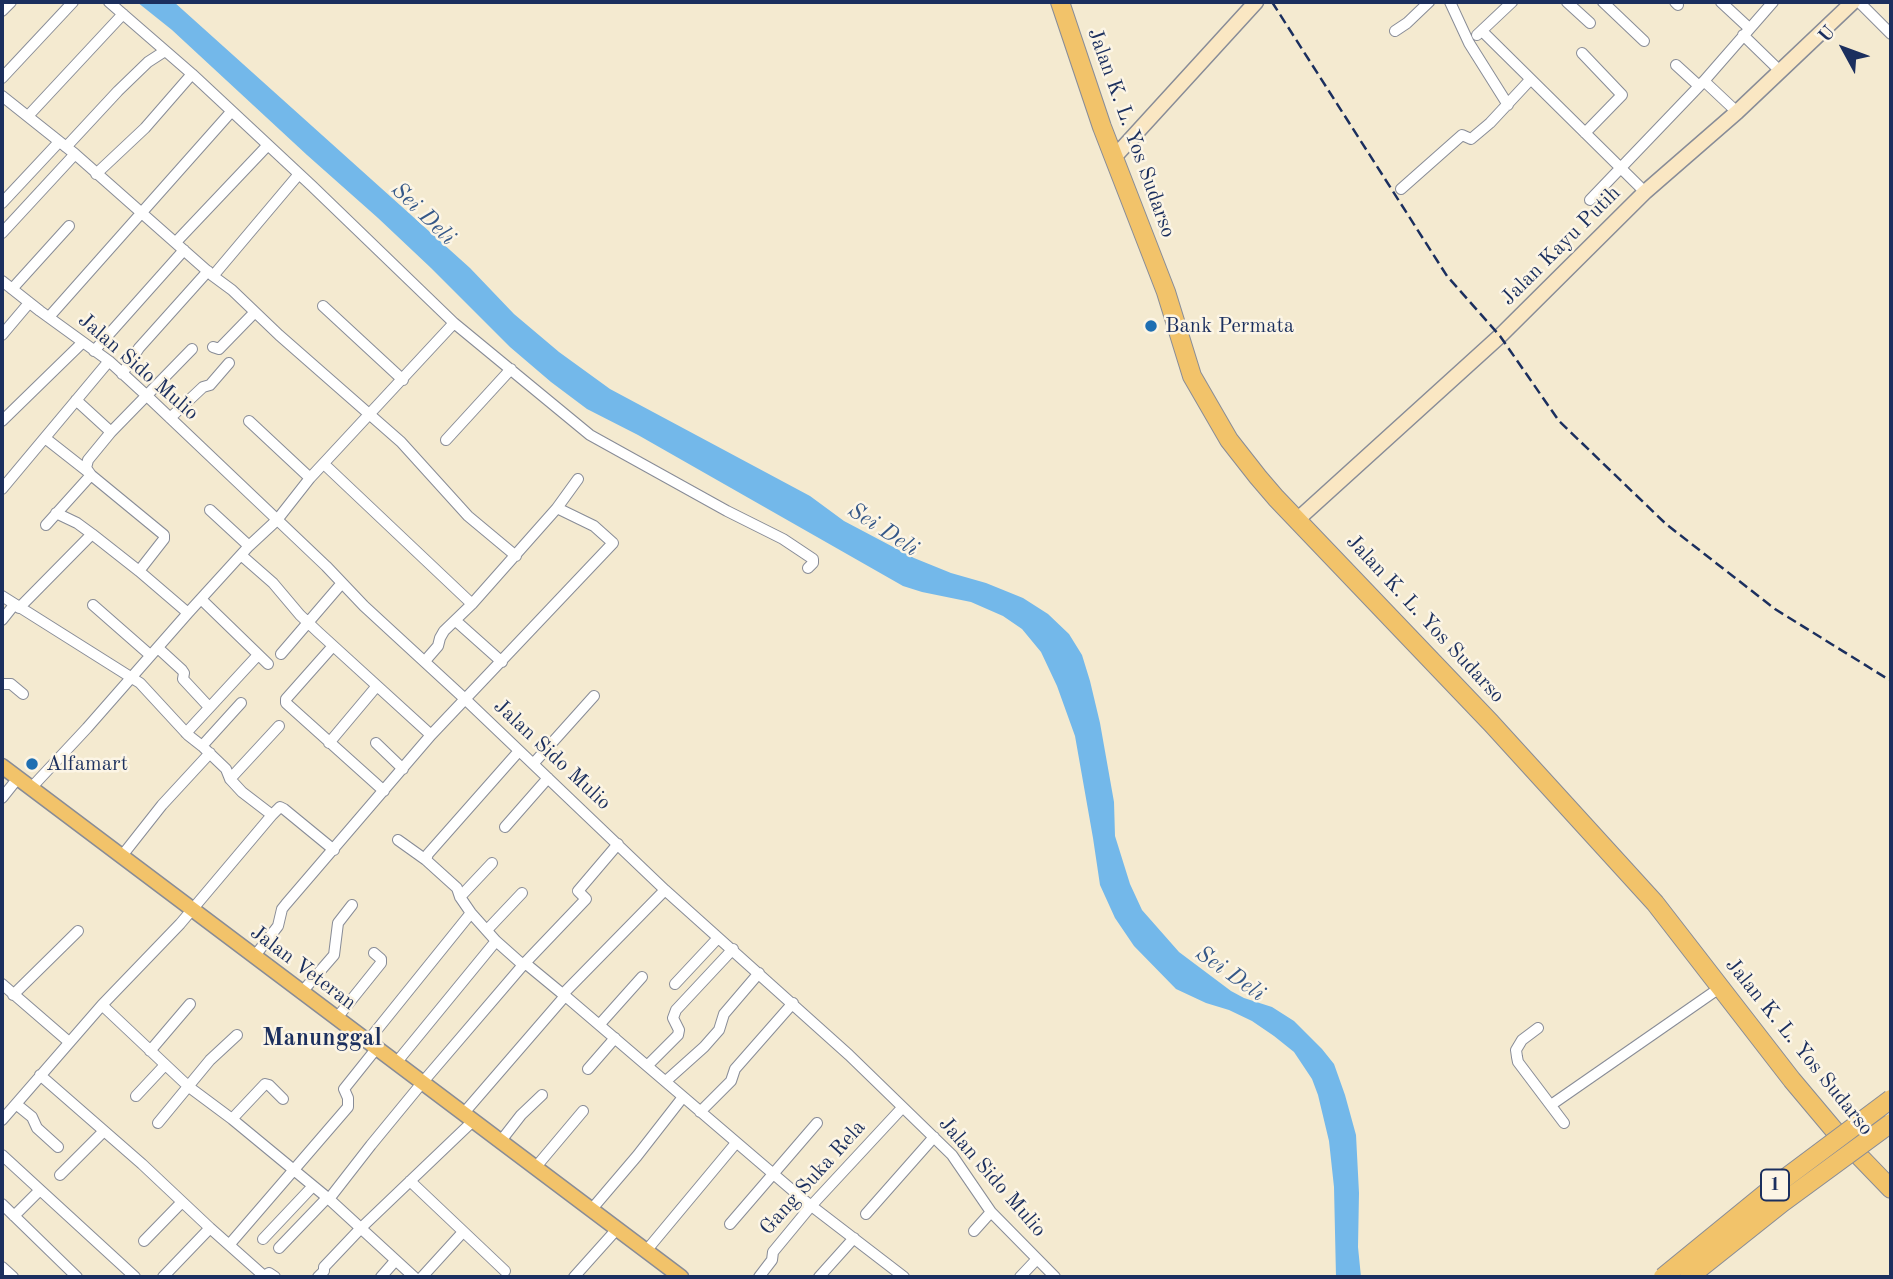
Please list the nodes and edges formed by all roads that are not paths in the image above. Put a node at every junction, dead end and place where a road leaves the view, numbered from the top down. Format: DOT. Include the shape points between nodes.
graph roads {
  1 [pos="11,2"];
  2 [pos="73,2"];
  3 [pos="109,2"];
  4 [pos="1060,2"];
  5 [pos="1067,2"];
  6 [pos="1256,2"];
  7 [pos="1429,2"];
  8 [pos="1450,2"];
  9 [pos="1512,2"];
  10 [pos="1567,2"];
  11 [pos="1603,2"];
  12 [pos="1721,2"];
  13 [pos="1773,2"];
  14 [pos="1853,2"];
  15 [pos="1859,2"];
  16 [pos="2,11"];
  17 [pos="123,15"];
  18 [pos="1590,23"];
  19 [pos="1395,31"];
  20 [pos="1482,31"];
  21 [pos="1746,31"];
  22 [pos="1891,34"];
  23 [pos="1644,41"];
  24 [pos="1469,43"];
  25 [pos="165,51"];
  26 [pos="1582,53"];
  27 [pos="1676,65"];
  28 [pos="1780,71"];
  29 [pos="192,74"];
  30 [pos="2,78"];
  31 [pos="1530,80"];
  32 [pos="1701,83"];
  33 [pos="2,96"];
  34 [pos="1508,105"];
  35 [pos="1737,111"];
  36 [pos="231,112"];
  37 [pos="28,116"];
  38 [pos="1585,133"];
  39 [pos="62,145"];
  40 [pos="268,145"];
  41 [pos="75,154"];
  42 [pos="1116,154"];
  43 [pos="1621,168"];
  44 [pos="96,174"];
  45 [pos="299,174"];
  46 [pos="1401,189"];
  47 [pos="1646,192"];
  48 [pos="1590,200"];
  49 [pos="2,203"];
  50 [pos="142,212"];
  51 [pos="69,226"];
  52 [pos="2,233"];
  53 [pos="180,246"];
  54 [pos="210,273"];
  55 [pos="2,281"];
  56 [pos="12,289"];
  57 [pos="29,303"];
  58 [pos="323,306"];
  59 [pos="255,312"];
  60 [pos="49,317"];
  61 [pos="454,323"];
  62 [pos="2,335"];
  63 [pos="82,343"];
  64 [pos="214,347"];
  65 [pos="192,349"];
  66 [pos="94,351"];
  67 [pos="109,361"];
  68 [pos="229,363"];
  69 [pos="511,369"];
  70 [pos="122,374"];
  71 [pos="403,380"];
  72 [pos="146,395"];
  73 [pos="76,400"];
  74 [pos="369,415"];
  75 [pos="170,418"];
  76 [pos="2,421"];
  77 [pos="249,421"];
  78 [pos="111,432"];
  79 [pos="45,438"];
  80 [pos="446,440"];
  81 [pos="324,464"];
  82 [pos="89,473"];
  83 [pos="310,478"];
  84 [pos="578,479"];
  85 [pos="2,489"];
  86 [pos="557,508"];
  87 [pos="210,510"];
  88 [pos="56,513"];
  89 [pos="1300,516"];
  90 [pos="277,520"];
  91 [pos="46,525"];
  92 [pos="92,534"];
  93 [pos="249,546"];
  94 [pos="241,555"];
  95 [pos="516,556"];
  96 [pos="808,568"];
  97 [pos="139,571"];
  98 [pos="342,583"];
  99 [pos="2,596"];
  100 [pos="202,600"];
  101 [pos="472,604"];
  102 [pos="93,605"];
  103 [pos="16,607"];
  104 [pos="188,613"];
  105 [pos="2,620"];
  106 [pos="456,621"];
  107 [pos="308,622"];
  108 [pos="333,646"];
  109 [pos="154,651"];
  110 [pos="281,654"];
  111 [pos="258,655"];
  112 [pos="425,662"];
  113 [pos="502,662"];
  114 [pos="268,664"];
  115 [pos="130,678"];
  116 [pos="2,684"];
  117 [pos="376,687"];
  118 [pos="23,694"];
  119 [pos="594,696"];
  120 [pos="465,699"];
  121 [pos="241,703"];
  122 [pos="209,707"];
  123 [pos="279,726"];
  124 [pos="186,733"];
  125 [pos="431,735"];
  126 [pos="329,743"];
  127 [pos="376,743"];
  128 [pos="206,749"];
  129 [pos="519,751"];
  130 [pos="533,764"];
  131 [pos="2,766"];
  132 [pos="403,769"];
  133 [pos="18,778"];
  134 [pos="230,779"];
  135 [pos="548,779"];
  136 [pos="31,788"];
  137 [pos="384,791"];
  138 [pos="2,798"];
  139 [pos="272,814"];
  140 [pos="505,827"];
  141 [pos="398,840"];
  142 [pos="618,844"];
  143 [pos="334,850"];
  144 [pos="121,856"];
  145 [pos="426,860"];
  146 [pos="492,863"];
  147 [pos="665,890"];
  148 [pos="522,892"];
  149 [pos="460,897"];
  150 [pos="352,905"];
  151 [pos="191,910"];
  152 [pos="471,913"];
  153 [pos="487,930"];
  154 [pos="78,931"];
  155 [pos="719,938"];
  156 [pos="496,941"];
  157 [pos="733,949"];
  158 [pos="374,953"];
  159 [pos="254,957"];
  160 [pos="524,964"];
  161 [pos="759,973"];
  162 [pos="642,977"];
  163 [pos="2,984"];
  164 [pos="675,984"];
  165 [pos="1721,987"];
  166 [pos="301,992"];
  167 [pos="13,995"];
  168 [pos="564,995"];
  169 [pos="793,1003"];
  170 [pos="190,1004"];
  171 [pos="102,1006"];
  172 [pos="336,1018"];
  173 [pos="600,1024"];
  174 [pos="1538,1028"];
  175 [pos="237,1035"];
  176 [pos="615,1038"];
  177 [pos="69,1042"];
  178 [pos="372,1045"];
  179 [pos="150,1051"];
  180 [pos="396,1063"];
  181 [pos="165,1065"];
  182 [pos="648,1066"];
  183 [pos="588,1069"];
  184 [pos="40,1075"];
  185 [pos="666,1081"];
  186 [pos="422,1083"];
  187 [pos="189,1087"];
  188 [pos="542,1095"];
  189 [pos="136,1096"];
  190 [pos="683,1097"];
  191 [pos="283,1099"];
  192 [pos="1891,1099"];
  193 [pos="16,1104"];
  194 [pos="1551,1105"];
  195 [pos="902,1108"];
  196 [pos="583,1111"];
  197 [pos="700,1112"];
  198 [pos="468,1118"];
  199 [pos="2,1119"];
  200 [pos="232,1119"];
  201 [pos="158,1123"];
  202 [pos="817,1123"];
  203 [pos="1564,1123"];
  204 [pos="1891,1123"];
  205 [pos="104,1131"];
  206 [pos="934,1138"];
  207 [pos="500,1142"];
  208 [pos="736,1143"];
  209 [pos="58,1147"];
  210 [pos="2,1155"];
  211 [pos="535,1168"];
  212 [pos="292,1169"];
  213 [pos="773,1174"];
  214 [pos="60,1175"];
  215 [pos="1891,1175"];
  216 [pos="410,1181"];
  217 [pos="313,1186"];
  218 [pos="1891,1189"];
  219 [pos="40,1190"];
  220 [pos="328,1199"];
  221 [pos="182,1202"];
  222 [pos="2,1204"];
  223 [pos="811,1206"];
  224 [pos="591,1210"];
  225 [pos="991,1212"];
  226 [pos="866,1214"];
  227 [pos="13,1216"];
  228 [pos="730,1224"];
  229 [pos="210,1228"];
  230 [pos="361,1228"];
  231 [pos="617,1229"];
  232 [pos="974,1231"];
  233 [pos="463,1232"];
  234 [pos="853,1238"];
  235 [pos="263,1239"];
  236 [pos="145,1241"];
  237 [pos="229,1245"];
  238 [pos="279,1248"];
  239 [pos="646,1251"];
  240 [pos="1037,1259"];
  241 [pos="396,1261"];
  242 [pos="2,1267"];
  243 [pos="505,1271"];
  244 [pos="13,1277"];
  245 [pos="77,1277"];
  246 [pos="135,1277"];
  247 [pos="163,1277"];
  248 [pos="267,1277"];
  249 [pos="318,1277"];
  250 [pos="381,1277"];
  251 [pos="416,1277"];
  252 [pos="574,1277"];
  253 [pos="681,1277"];
  254 [pos="759,1277"];
  255 [pos="819,1277"];
  256 [pos="904,1277"];
  257 [pos="1020,1277"];
  258 [pos="1055,1277"];
  259 [pos="1663,1277"];
  260 [pos="1689,1277"];
  1 -- 16 [label="street"];
  2 -- 30 [label="street"];
  3 -- 17 [label="street"];
  4 -- 42 [label="highway, Jalan K. L. Yos Sudarso"];
  5 -- 42 [label="highway, Jalan K. L. Yos Sudarso"];
  6 -- 42 [label="street"];
  7 -- 19 [label="street"];
  8 -- 24 [label="street"];
  9 -- 20 [label="street"];
  10 -- 18 [label="street"];
  11 -- 23 [label="street"];
  12 -- 21 [label="street"];
  13 -- 21 [label="street"];
  14 -- 28 [label="street, Jalan Kayu Putih"];
  15 -- 22 [label="street"];
  17 -- 25 [label="street"];
  17 -- 37 [label="street"];
  20 -- 24 [label="street"];
  20 -- 31 [label="street"];
  21 -- 28 [label="street"];
  21 -- 32 [label="street"];
  24 -- 34 [label="street"];
  25 -- 29 [label="street"];
  25 -- 39 [label="street"];
  26 -- 38 [label="street" via="1622,94"];
  27 -- 32 [label="street"];
  28 -- 35 [label="street, Jalan Kayu Putih"];
  29 -- 36 [label="street"];
  29 -- 44 [label="street"];
  31 -- 34 [label="street"];
  31 -- 38 [label="street"];
  32 -- 35 [label="street"];
  32 -- 43 [label="street"];
  33 -- 37 [label="street"];
  34 -- 46 [label="street" via="1471,139 1464,134 1458,138"];
  35 -- 47 [label="street, Jalan Kayu Putih"];
  36 -- 40 [label="street"];
  36 -- 50 [label="street"];
  37 -- 39 [label="street"];
  38 -- 43 [label="street"];
  39 -- 41 [label="street"];
  39 -- 49 [label="street"];
  40 -- 45 [label="street"];
  40 -- 53 [label="street"];
  41 -- 44 [label="street"];
  41 -- 52 [label="street"];
  42 -- 89 [label="highway, Jalan K. L. Yos Sudarso" via="1221,408"];
  43 -- 47 [label="street"];
  43 -- 48 [label="street"];
  44 -- 50 [label="street"];
  45 -- 54 [label="street"];
  45 -- 61 [label="street"];
  47 -- 89 [label="street, Jalan Kayu Putih" via="1500,336"];
  50 -- 53 [label="street"];
  50 -- 60 [label="street"];
  51 -- 56 [label="street"];
  53 -- 54 [label="street"];
  53 -- 66 [label="street"];
  54 -- 59 [label="street"];
  54 -- 70 [label="street" via="139,348"];
  55 -- 56 [label="street, Jalan Sido Mulio"];
  56 -- 57 [label="street, Jalan Sido Mulio"];
  57 -- 60 [label="street, Jalan Sido Mulio"];
  57 -- 62 [label="street"];
  58 -- 71 [label="street"];
  59 -- 64 [label="street" via="219,349"];
  59 -- 74 [label="street"];
  60 -- 63 [label="street, Jalan Sido Mulio"];
  61 -- 69 [label="street"];
  61 -- 71 [label="street"];
  63 -- 66 [label="street, Jalan Sido Mulio"];
  63 -- 76 [label="street"];
  65 -- 72 [label="street"];
  66 -- 67 [label="street, Jalan Sido Mulio"];
  67 -- 70 [label="street, Jalan Sido Mulio"];
  67 -- 73 [label="street"];
  68 -- 75 [label="street"];
  69 -- 80 [label="street"];
  69 -- 96 [label="street" via="590,435 783,539 814,561"];
  70 -- 72 [label="street, Jalan Sido Mulio"];
  71 -- 74 [label="street"];
  72 -- 75 [label="street, Jalan Sido Mulio"];
  72 -- 78 [label="street"];
  73 -- 78 [label="street"];
  73 -- 79 [label="street"];
  74 -- 81 [label="street"];
  74 -- 95 [label="street" via="401,442 468,516"];
  75 -- 90 [label="street, Jalan Sido Mulio"];
  77 -- 83 [label="street"];
  78 -- 82 [label="street" via="88,460"];
  79 -- 82 [label="street"];
  79 -- 85 [label="street"];
  81 -- 83 [label="street"];
  81 -- 101 [label="street"];
  82 -- 88 [label="street"];
  82 -- 97 [label="street" via="164,534"];
  83 -- 90 [label="street"];
  84 -- 86 [label="street"];
  86 -- 95 [label="street"];
  86 -- 113 [label="street" via="594,526 613,543"];
  87 -- 93 [label="street"];
  88 -- 91 [label="street"];
  88 -- 92 [label="street"];
  89 -- 165 [label="highway, Jalan K. L. Yos Sudarso" via="1642,889"];
  89 -- 215 [label="highway, Jalan K. L. Yos Sudarso" via="1335,542 1668,900 1812,1088"];
  90 -- 93 [label="street"];
  90 -- 98 [label="street, Jalan Sido Mulio"];
  92 -- 97 [label="street"];
  92 -- 103 [label="street"];
  93 -- 94 [label="street"];
  94 -- 100 [label="street"];
  94 -- 107 [label="street"];
  95 -- 101 [label="street"];
  97 -- 104 [label="street"];
  98 -- 107 [label="street"];
  98 -- 112 [label="street, Jalan Sido Mulio"];
  99 -- 103 [label="street"];
  100 -- 104 [label="street"];
  100 -- 111 [label="street"];
  101 -- 106 [label="street"];
  102 -- 109 [label="street"];
  103 -- 105 [label="street"];
  103 -- 115 [label="street"];
  104 -- 109 [label="street"];
  106 -- 112 [label="street"];
  106 -- 113 [label="street"];
  107 -- 108 [label="street"];
  107 -- 110 [label="street"];
  108 -- 117 [label="street"];
  108 -- 126 [label="street" via="286,699"];
  109 -- 115 [label="street"];
  109 -- 122 [label="street" via="182,670 183,679"];
  111 -- 114 [label="street"];
  111 -- 122 [label="street"];
  112 -- 120 [label="street, Jalan Sido Mulio"];
  113 -- 120 [label="street"];
  115 -- 124 [label="street"];
  115 -- 136 [label="street"];
  116 -- 118 [label="street" via="11,684"];
  117 -- 125 [label="street"];
  117 -- 126 [label="street"];
  119 -- 130 [label="street"];
  120 -- 125 [label="street"];
  120 -- 129 [label="street, Jalan Sido Mulio"];
  121 -- 128 [label="street"];
  122 -- 124 [label="street"];
  123 -- 134 [label="street"];
  124 -- 128 [label="street"];
  125 -- 132 [label="street"];
  126 -- 137 [label="street"];
  127 -- 132 [label="street"];
  128 -- 134 [label="street"];
  128 -- 144 [label="street"];
  129 -- 130 [label="street, Jalan Sido Mulio"];
  129 -- 145 [label="street"];
  130 -- 135 [label="street, Jalan Sido Mulio"];
  131 -- 133 [label="main road, Jalan Veteran"];
  132 -- 137 [label="street"];
  133 -- 136 [label="main road, Jalan Veteran"];
  133 -- 138 [label="street"];
  134 -- 139 [label="street"];
  135 -- 140 [label="street"];
  135 -- 142 [label="street, Jalan Sido Mulio"];
  136 -- 144 [label="main road, Jalan Veteran"];
  137 -- 143 [label="street"];
  139 -- 143 [label="street" via="284,809"];
  139 -- 151 [label="street"];
  141 -- 145 [label="street"];
  142 -- 147 [label="street, Jalan Sido Mulio"];
  142 -- 160 [label="street" via="578,891 586,899"];
  143 -- 159 [label="street" via="282,909 278,926"];
  144 -- 151 [label="main road, Jalan Veteran"];
  145 -- 149 [label="street" via="457,888"];
  146 -- 149 [label="street"];
  147 -- 155 [label="street, Jalan Sido Mulio"];
  147 -- 168 [label="street"];
  148 -- 153 [label="street"];
  149 -- 152 [label="street"];
  150 -- 166 [label="street" via="338,923 334,955"];
  151 -- 159 [label="main road, Jalan Veteran"];
  151 -- 171 [label="street"];
  152 -- 153 [label="street"];
  152 -- 178 [label="street"];
  153 -- 156 [label="street"];
  154 -- 167 [label="street"];
  155 -- 157 [label="street, Jalan Sido Mulio"];
  155 -- 164 [label="street"];
  156 -- 160 [label="street"];
  156 -- 180 [label="street"];
  157 -- 161 [label="street, Jalan Sido Mulio"];
  157 -- 182 [label="street" via="676,1010 673,1018 678,1035"];
  158 -- 172 [label="street" via="381,963"];
  159 -- 166 [label="main road, Jalan Veteran"];
  160 -- 168 [label="street"];
  160 -- 186 [label="street"];
  161 -- 169 [label="street, Jalan Sido Mulio"];
  161 -- 185 [label="street" via="724,1014 719,1030"];
  162 -- 173 [label="street"];
  163 -- 167 [label="street"];
  165 -- 194 [label="street"];
  165 -- 218 [label="highway, Jalan K. L. Yos Sudarso" via="1812,1104"];
  166 -- 172 [label="main road, Jalan Veteran"];
  167 -- 177 [label="street"];
  168 -- 173 [label="street"];
  168 -- 198 [label="street"];
  169 -- 195 [label="street, Jalan Sido Mulio"];
  169 -- 197 [label="street"];
  170 -- 179 [label="street"];
  171 -- 177 [label="street"];
  171 -- 179 [label="street"];
  172 -- 178 [label="main road, Jalan Veteran"];
  173 -- 176 [label="street"];
  174 -- 194 [label="street" via="1522,1040 1517,1057"];
  175 -- 187 [label="street"];
  176 -- 182 [label="street"];
  176 -- 183 [label="street"];
  177 -- 184 [label="street"];
  178 -- 180 [label="main road, Jalan Veteran"];
  178 -- 212 [label="street" via="344,1089 348,1107"];
  179 -- 181 [label="street"];
  180 -- 186 [label="main road, Jalan Veteran"];
  181 -- 187 [label="street"];
  181 -- 189 [label="street"];
  182 -- 185 [label="street"];
  184 -- 193 [label="street"];
  184 -- 205 [label="street"];
  185 -- 190 [label="street"];
  186 -- 198 [label="main road, Jalan Veteran"];
  186 -- 220 [label="street"];
  187 -- 200 [label="street"];
  187 -- 201 [label="street"];
  188 -- 207 [label="street"];
  190 -- 197 [label="street"];
  190 -- 224 [label="street"];
  191 -- 200 [label="street" via="265,1084"];
  192 -- 259 [label="highway, 1, bridge"];
  193 -- 199 [label="street"];
  193 -- 209 [label="street"];
  194 -- 203 [label="street"];
  195 -- 206 [label="street, Jalan Sido Mulio"];
  195 -- 223 [label="street, Gang Suka Rela"];
  196 -- 211 [label="street"];
  197 -- 208 [label="street"];
  198 -- 207 [label="main road, Jalan Veteran"];
  198 -- 216 [label="street"];
  200 -- 212 [label="street"];
  202 -- 213 [label="street"];
  204 -- 260 [label="highway, 1, bridge"];
  205 -- 214 [label="street"];
  205 -- 221 [label="street"];
  206 -- 225 [label="street, Jalan Sido Mulio" via="953,1155"];
  206 -- 226 [label="street"];
  207 -- 211 [label="main road, Jalan Veteran"];
  208 -- 213 [label="street"];
  208 -- 239 [label="street"];
  210 -- 219 [label="street"];
  211 -- 224 [label="main road, Jalan Veteran"];
  212 -- 217 [label="street"];
  212 -- 237 [label="street"];
  213 -- 223 [label="street"];
  213 -- 228 [label="street"];
  216 -- 230 [label="street"];
  216 -- 233 [label="street"];
  217 -- 220 [label="street"];
  217 -- 235 [label="street"];
  219 -- 227 [label="street"];
  219 -- 246 [label="street"];
  220 -- 230 [label="street"];
  220 -- 238 [label="street"];
  221 -- 229 [label="street"];
  221 -- 236 [label="street"];
  222 -- 227 [label="street"];
  223 -- 234 [label="street"];
  223 -- 254 [label="street, Gang Suka Rela"];
  224 -- 231 [label="main road, Jalan Veteran"];
  225 -- 232 [label="street"];
  225 -- 240 [label="street, Jalan Sido Mulio"];
  227 -- 245 [label="street"];
  229 -- 237 [label="street"];
  229 -- 247 [label="street"];
  230 -- 241 [label="street"];
  230 -- 249 [label="street"];
  231 -- 239 [label="main road, Jalan Veteran"];
  231 -- 252 [label="street"];
  233 -- 243 [label="street"];
  233 -- 251 [label="street"];
  234 -- 255 [label="street"];
  234 -- 256 [label="street"];
  237 -- 248 [label="street"];
  239 -- 253 [label="main road, Jalan Veteran"];
  240 -- 257 [label="street"];
  240 -- 258 [label="street, Jalan Sido Mulio"];
  241 -- 250 [label="street"];
  241 -- 251 [label="street"];
  242 -- 244 [label="street"];
}
